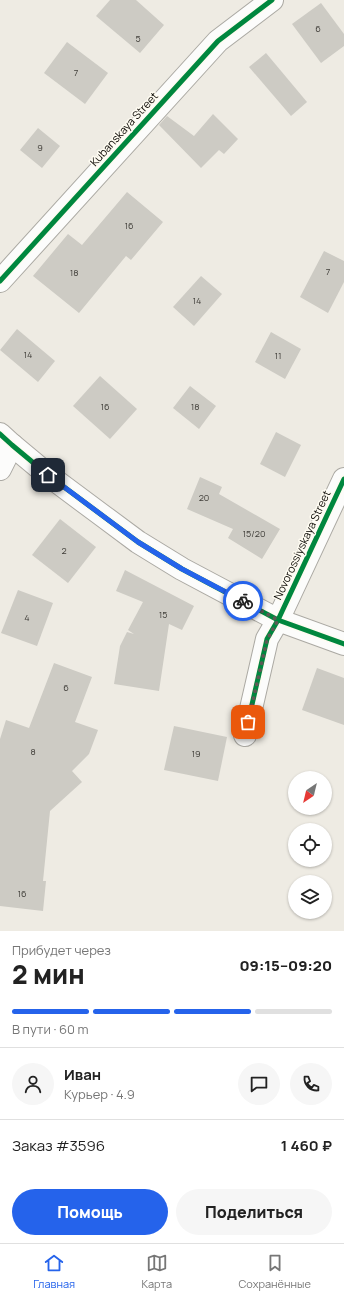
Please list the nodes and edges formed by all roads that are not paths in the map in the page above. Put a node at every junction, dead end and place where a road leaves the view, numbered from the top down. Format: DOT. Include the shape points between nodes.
graph roads {
  1 [pos="272,0"];
  2 [pos="0,281"];
  3 [pos="6,439"];
  4 [pos="0,469"];
  5 [pos="344,479"];
  6 [pos="278,620"];
  7 [pos="344,644"];
  8 [pos="245,735"];
  1 -- 2 [label="street, Kubanskaya Street" via="218,41"];
  3 -- 4 [label="street"];
  3 -- 6 [label="street" via="48,475 138,542 182,569"];
  5 -- 6 [label="street, Novorossiyskaya Street"];
  6 -- 7 [label="street"];
  6 -- 8 [label="street, Novorossiyskaya Street" via="267,640"];
}
